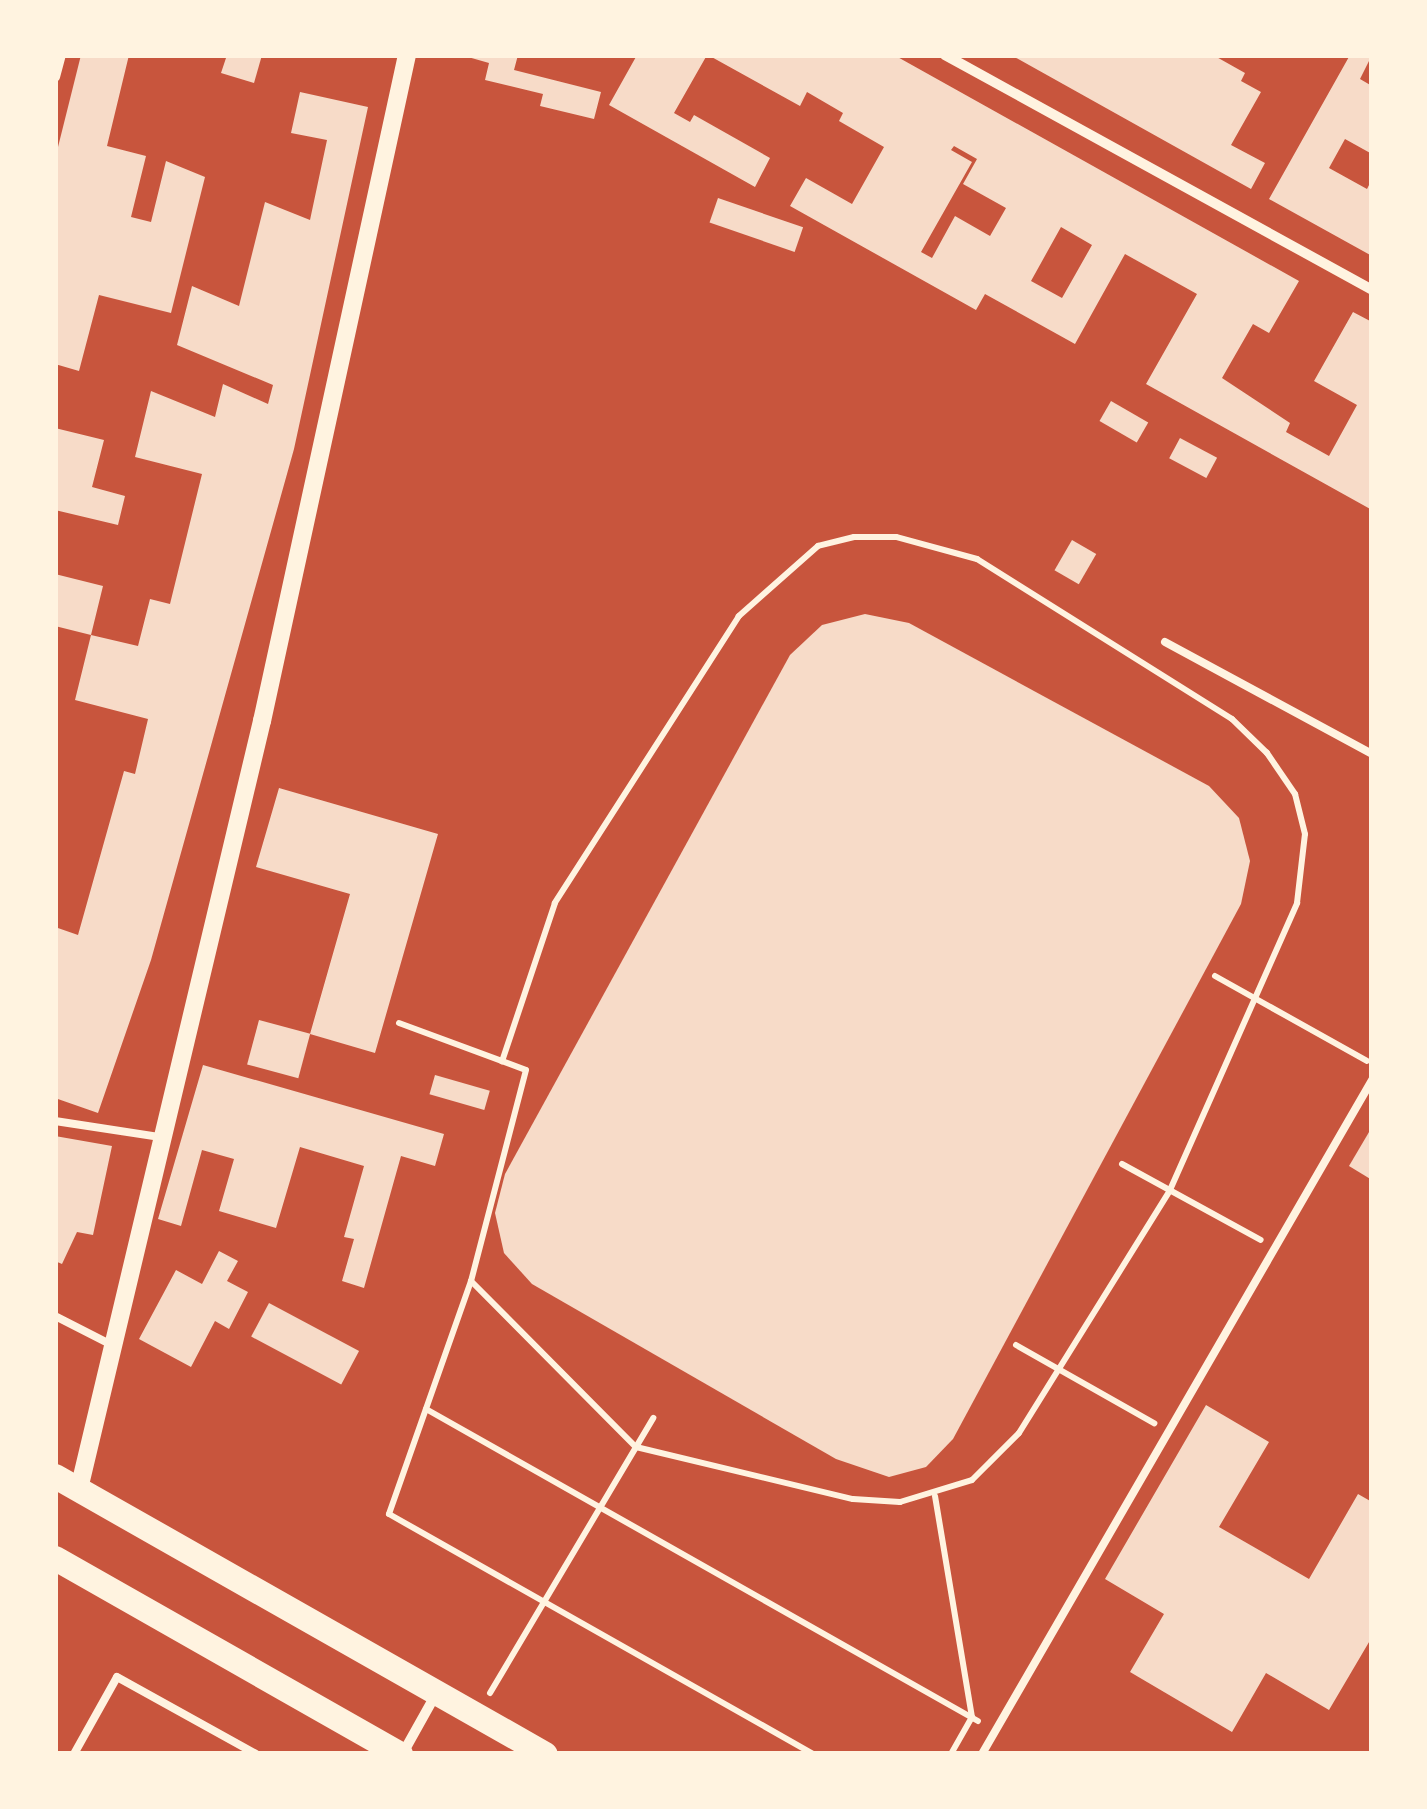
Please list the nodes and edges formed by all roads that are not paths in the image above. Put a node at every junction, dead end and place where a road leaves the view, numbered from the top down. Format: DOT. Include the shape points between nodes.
graph roads {
  1 [pos="61,55"];
  2 [pos="407,55"];
  3 [pos="945,55"];
  4 [pos="55,77"];
  5 [pos="1372,290"];
  6 [pos="1166,642"];
  7 [pos="1372,754"];
  8 [pos="1372,1080"];
  9 [pos="55,1121"];
  10 [pos="159,1137"];
  11 [pos="55,1316"];
  12 [pos="114,1346"];
  13 [pos="55,1476"];
  14 [pos="79,1489"];
  15 [pos="55,1558"];
  16 [pos="436,1693"];
  17 [pos="74,1754"];
  18 [pos="256,1754"];
  19 [pos="401,1754"];
  20 [pos="545,1754"];
  21 [pos="982,1754"];
  1 -- 4 [label="street"];
  2 -- 10 [label="street" via="262,722"];
  3 -- 5 [label="street"];
  6 -- 7 [label="lane"];
  8 -- 21 [label="lane"];
  9 -- 10 [label="lane"];
  10 -- 12 [label="street"];
  11 -- 12 [label="lane"];
  12 -- 14 [label="street"];
  13 -- 14 [label="main road"];
  14 -- 16 [label="main road"];
  15 -- 19 [label="main road"];
  16 -- 19 [label="street"];
  16 -- 20 [label="main road"];
  17 -- 18 [label="lane" via="116,1678"];
}
